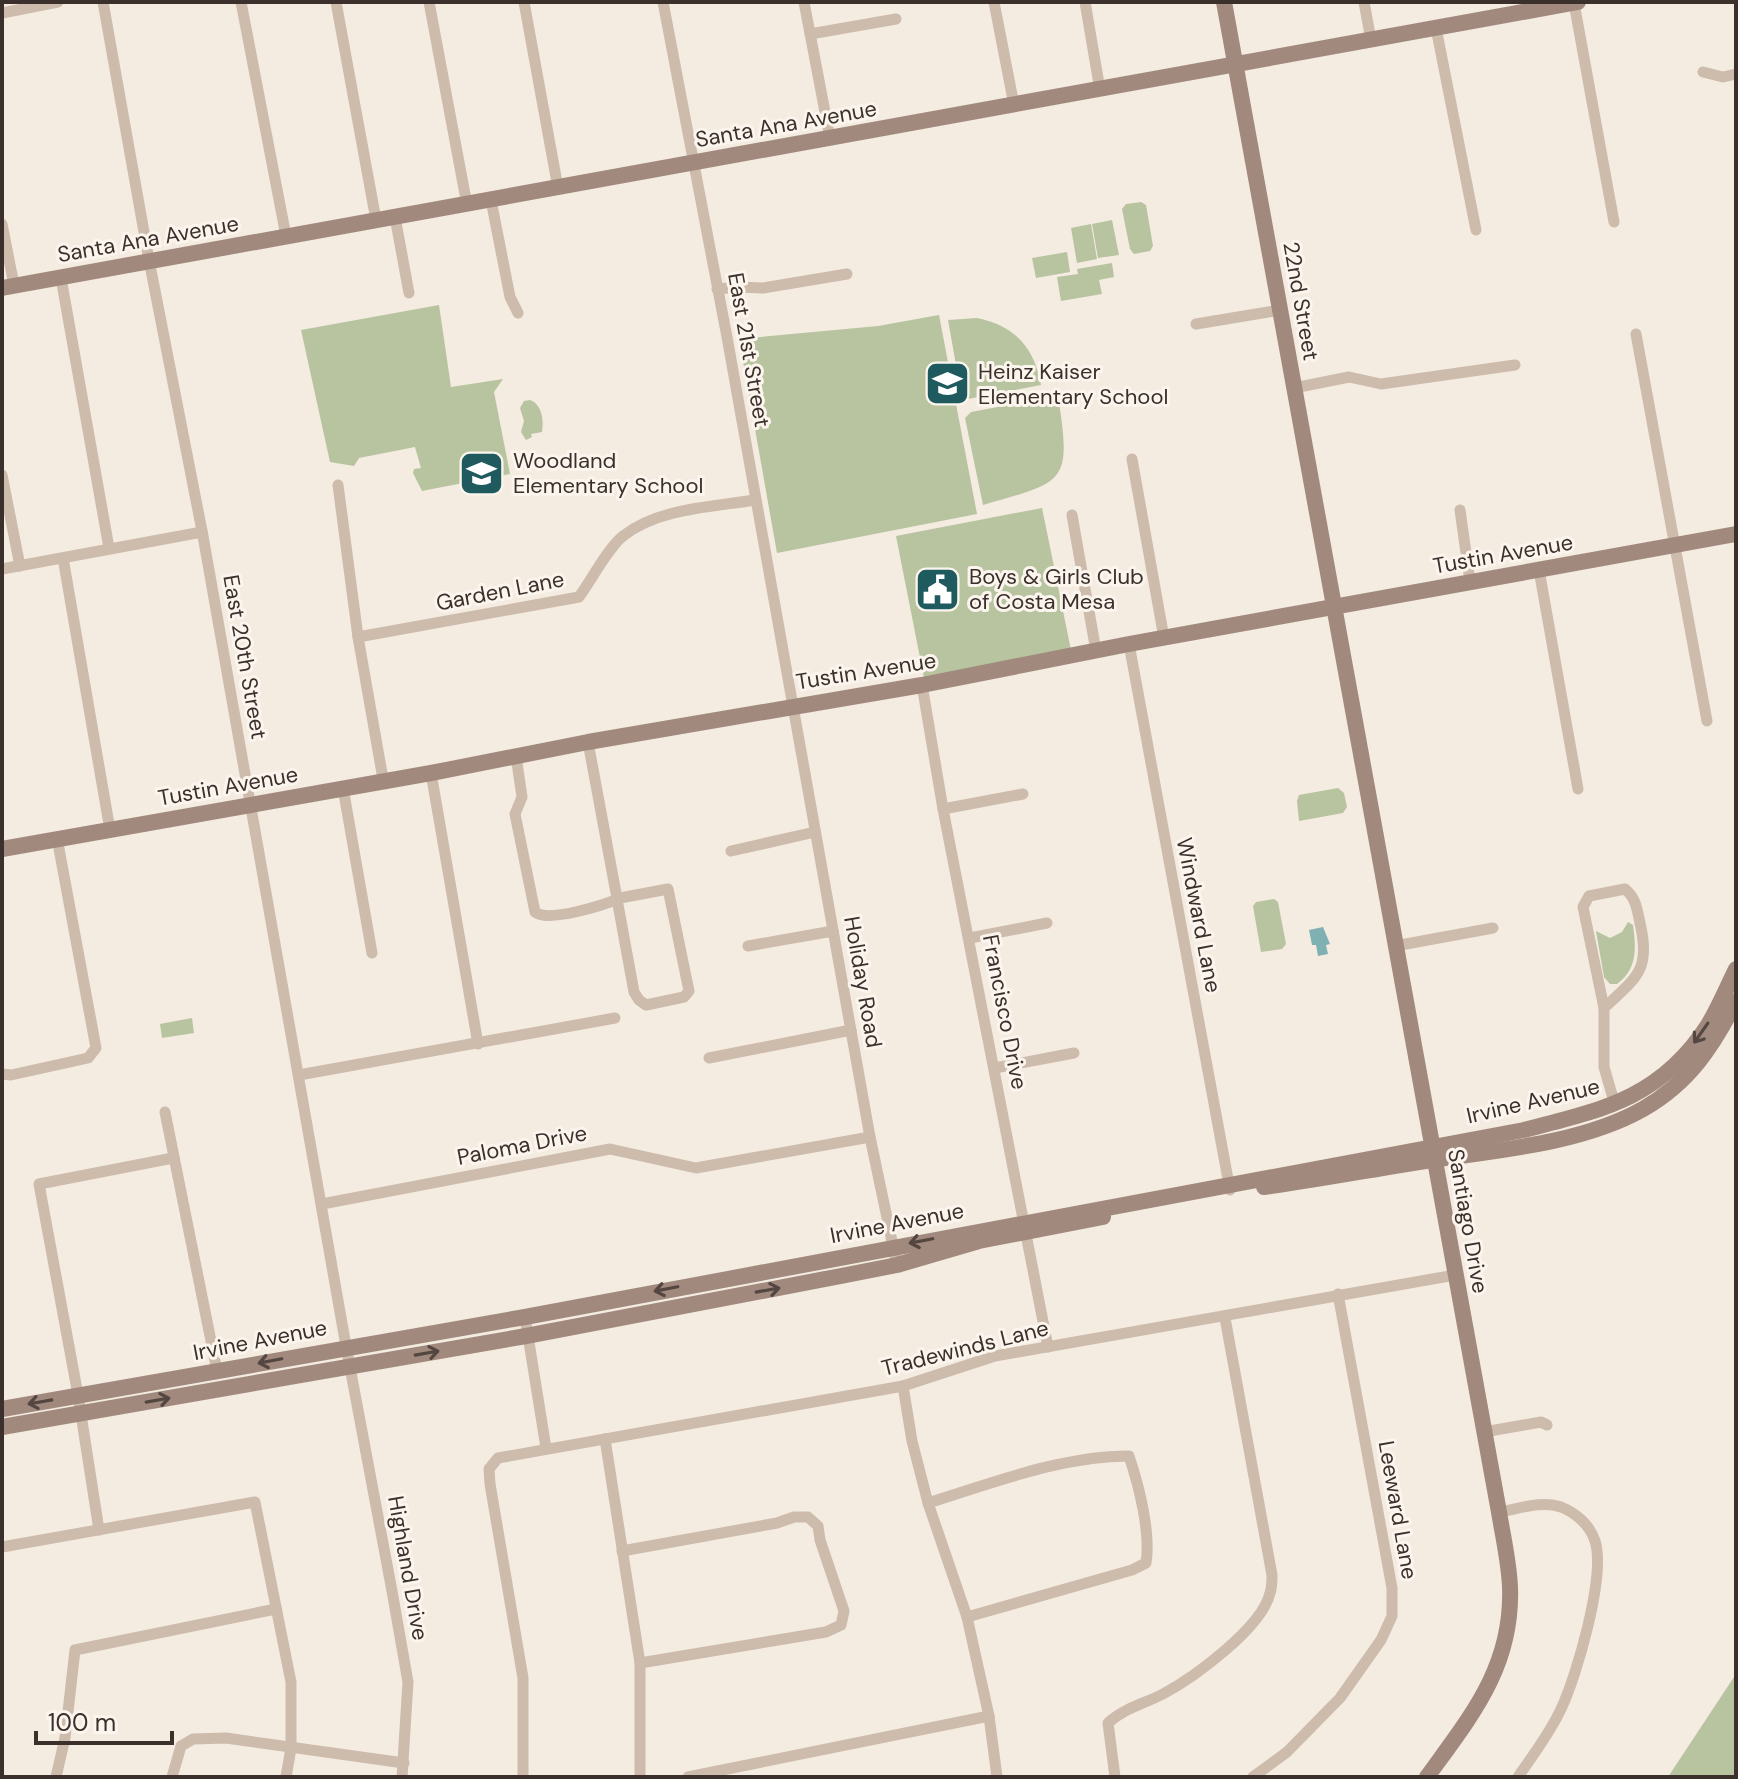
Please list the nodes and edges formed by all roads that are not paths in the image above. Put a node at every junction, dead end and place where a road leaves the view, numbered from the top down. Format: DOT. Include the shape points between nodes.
graph roads {
  1 [pos="58,2"];
  2 [pos="103,2"];
  3 [pos="241,2"];
  4 [pos="336,2"];
  5 [pos="429,2"];
  6 [pos="524,2"];
  7 [pos="663,2"];
  8 [pos="804,2"];
  9 [pos="994,2"];
  10 [pos="1085,2"];
  11 [pos="1224,2"];
  12 [pos="1364,2"];
  13 [pos="1576,2"];
  14 [pos="1506,8"];
  15 [pos="2,13"];
  16 [pos="896,19"];
  17 [pos="1436,28"];
  18 [pos="810,34"];
  19 [pos="1371,40"];
  20 [pos="1235,65"];
  21 [pos="1703,72"];
  22 [pos="1736,74"];
  23 [pos="1100,90"];
  24 [pos="1014,105"];
  25 [pos="830,138"];
  26 [pos="693,164"];
  27 [pos="558,188"];
  28 [pos="491,200"];
  29 [pos="467,205"];
  30 [pos="395,217"];
  31 [pos="376,220"];
  32 [pos="1614,222"];
  33 [pos="2,224"];
  34 [pos="1476,230"];
  35 [pos="286,236"];
  36 [pos="149,260"];
  37 [pos="847,274"];
  38 [pos="61,278"];
  39 [pos="8,287"];
  40 [pos="717,289"];
  41 [pos="409,293"];
  42 [pos="1280,310"];
  43 [pos="518,313"];
  44 [pos="1196,324"];
  45 [pos="1636,334"];
  46 [pos="1515,365"];
  47 [pos="1294,388"];
  48 [pos="1132,459"];
  49 [pos="2,475"];
  50 [pos="338,485"];
  51 [pos="755,500"];
  52 [pos="1460,510"];
  53 [pos="1072,515"];
  54 [pos="202,532"];
  55 [pos="1736,534"];
  56 [pos="1674,543"];
  57 [pos="109,548"];
  58 [pos="63,558"];
  59 [pos="20,566"];
  60 [pos="2,569"];
  61 [pos="1539,570"];
  62 [pos="1470,581"];
  63 [pos="1334,608"];
  64 [pos="358,637"];
  65 [pos="1164,638"];
  66 [pos="1129,644"];
  67 [pos="1096,651"];
  68 [pos="922,685"];
  69 [pos="792,706"];
  70 [pos="1707,721"];
  71 [pos="588,742"];
  72 [pos="516,756"];
  73 [pos="431,773"];
  74 [pos="383,779"];
  75 [pos="343,788"];
  76 [pos="1578,789"];
  77 [pos="1023,794"];
  78 [pos="252,805"];
  79 [pos="943,809"];
  80 [pos="110,830"];
  81 [pos="815,832"];
  82 [pos="57,838"];
  83 [pos="2,849"];
  84 [pos="731,851"];
  85 [pos="616,896"];
  86 [pos="1047,923"];
  87 [pos="1493,928"];
  88 [pos="833,931"];
  89 [pos="970,938"];
  90 [pos="748,946"];
  91 [pos="1395,946"];
  92 [pos="372,953"];
  93 [pos="1736,969"];
  94 [pos="1736,1001"];
  95 [pos="1604,1008"];
  96 [pos="615,1018"];
  97 [pos="851,1030"];
  98 [pos="478,1044"];
  99 [pos="1074,1053"];
  100 [pos="709,1058"];
  101 [pos="995,1068"];
  102 [pos="7,1074"];
  103 [pos="299,1075"];
  104 [pos="1615,1105"];
  105 [pos="165,1112"];
  106 [pos="870,1137"];
  107 [pos="1549,1140"];
  108 [pos="1434,1152"];
  109 [pos="173,1158"];
  110 [pos="1230,1188"];
  111 [pos="322,1204"];
  112 [pos="1026,1227"];
  113 [pos="893,1246"];
  114 [pos="897,1265"];
  115 [pos="1455,1275"];
  116 [pos="1338,1294"];
  117 [pos="525,1317"];
  118 [pos="1225,1318"];
  119 [pos="526,1336"];
  120 [pos="346,1346"];
  121 [pos="1048,1347"];
  122 [pos="350,1367"];
  123 [pos="217,1371"];
  124 [pos="903,1386"];
  125 [pos="78,1395"];
  126 [pos="2,1409"];
  127 [pos="81,1414"];
  128 [pos="1547,1425"];
  129 [pos="2,1427"];
  130 [pos="1484,1432"];
  131 [pos="605,1439"];
  132 [pos="546,1448"];
  133 [pos="928,1503"];
  134 [pos="1499,1512"];
  135 [pos="99,1530"];
  136 [pos="2,1547"];
  137 [pos="622,1551"];
  138 [pos="276,1609"];
  139 [pos="967,1617"];
  140 [pos="640,1663"];
  141 [pos="989,1716"];
  142 [pos="291,1748"];
  143 [pos="404,1763"];
  144 [pos="56,1777"];
  145 [pos="172,1777"];
  146 [pos="286,1777"];
  147 [pos="402,1777"];
  148 [pos="523,1777"];
  149 [pos="640,1777"];
  150 [pos="688,1777"];
  151 [pos="997,1777"];
  152 [pos="1115,1777"];
  153 [pos="1253,1777"];
  154 [pos="1427,1777"];
  155 [pos="1518,1777"];
  1 -- 15 [label="street"];
  2 -- 36 [label="street, East 20th Street"];
  3 -- 35 [label="street"];
  4 -- 31 [label="street"];
  5 -- 29 [label="street"];
  6 -- 27 [label="street"];
  7 -- 26 [label="street, East 21st Street"];
  8 -- 18 [label="street"];
  9 -- 24 [label="street"];
  10 -- 23 [label="street"];
  11 -- 20 [label="street, 22nd Street"];
  12 -- 19 [label="street"];
  13 -- 14 [label="street, Santa Ana Avenue"];
  13 -- 32 [label="street"];
  14 -- 17 [label="street, Santa Ana Avenue"];
  16 -- 18 [label="street"];
  17 -- 19 [label="street, Santa Ana Avenue"];
  17 -- 34 [label="street"];
  18 -- 25 [label="street"];
  19 -- 20 [label="street, Santa Ana Avenue"];
  20 -- 23 [label="street, Santa Ana Avenue"];
  20 -- 42 [label="street, 22nd Street"];
  21 -- 22 [label="street"];
  23 -- 24 [label="street, Santa Ana Avenue"];
  24 -- 25 [label="street, Santa Ana Avenue"];
  25 -- 26 [label="street, Santa Ana Avenue"];
  26 -- 27 [label="street, Santa Ana Avenue"];
  26 -- 40 [label="street, East 21st Street"];
  27 -- 28 [label="street, Santa Ana Avenue"];
  28 -- 29 [label="street, Santa Ana Avenue"];
  28 -- 43 [label="street" via="510,297"];
  29 -- 30 [label="street, Santa Ana Avenue"];
  30 -- 31 [label="street, Santa Ana Avenue"];
  30 -- 41 [label="street"];
  31 -- 35 [label="street, Santa Ana Avenue"];
  33 -- 39 [label="street"];
  35 -- 36 [label="street, Santa Ana Avenue"];
  36 -- 38 [label="street, Santa Ana Avenue"];
  36 -- 54 [label="street, East 20th Street"];
  37 -- 40 [label="street" via="763,288"];
  38 -- 39 [label="street, Santa Ana Avenue"];
  38 -- 57 [label="street"];
  40 -- 51 [label="street, East 21st Street"];
  42 -- 44 [label="street"];
  42 -- 47 [label="street, 22nd Street"];
  45 -- 56 [label="street"];
  46 -- 47 [label="street" via="1381,384 1349,377"];
  47 -- 63 [label="street, 22nd Street"];
  48 -- 65 [label="street"];
  49 -- 59 [label="street"];
  50 -- 64 [label="street"];
  51 -- 64 [label="street, Garden Lane" via="643,523 621,538 579,597"];
  51 -- 69 [label="street, East 21st Street"];
  52 -- 62 [label="street"];
  53 -- 67 [label="street"];
  54 -- 57 [label="street"];
  54 -- 78 [label="street, East 20th Street"];
  55 -- 56 [label="street, Tustin Avenue"];
  56 -- 61 [label="street, Tustin Avenue"];
  56 -- 70 [label="street"];
  57 -- 58 [label="street"];
  58 -- 59 [label="street"];
  58 -- 80 [label="street"];
  59 -- 60 [label="street"];
  61 -- 62 [label="street, Tustin Avenue"];
  61 -- 76 [label="street"];
  62 -- 63 [label="street, Tustin Avenue"];
  63 -- 65 [label="street, Tustin Avenue"];
  63 -- 91 [label="street, Santiago Drive"];
  64 -- 74 [label="street"];
  65 -- 66 [label="street, Tustin Avenue"];
  66 -- 67 [label="street, Tustin Avenue"];
  66 -- 110 [label="street, Windward Lane"];
  67 -- 68 [label="street, Tustin Avenue"];
  68 -- 69 [label="street, Tustin Avenue"];
  68 -- 79 [label="street, Francisco Drive"];
  69 -- 71 [label="street, Tustin Avenue"];
  69 -- 81 [label="street, Holiday Road"];
  71 -- 72 [label="street, Tustin Avenue"];
  71 -- 85 [label="street"];
  72 -- 73 [label="street, Tustin Avenue"];
  72 -- 85 [label="street" via="522,797 515,814 535,912 545,917 604,905"];
  73 -- 74 [label="street, Tustin Avenue"];
  73 -- 98 [label="street"];
  74 -- 75 [label="street, Tustin Avenue"];
  75 -- 78 [label="street, Tustin Avenue"];
  75 -- 92 [label="street"];
  77 -- 79 [label="street"];
  78 -- 80 [label="street, Tustin Avenue"];
  78 -- 103 [label="street, East 20th Street"];
  79 -- 89 [label="street, Francisco Drive"];
  80 -- 82 [label="street, Tustin Avenue"];
  81 -- 84 [label="street"];
  81 -- 88 [label="street, Holiday Road"];
  82 -- 83 [label="street, Tustin Avenue"];
  82 -- 102 [label="street" via="96,1048 88,1058"];
  85 -- 85 [label="street" via="639,1000 646,1005 684,997 689,991 670,892"];
  86 -- 89 [label="street"];
  87 -- 91 [label="street"];
  88 -- 90 [label="street"];
  88 -- 97 [label="street, Holiday Road"];
  89 -- 101 [label="street, Francisco Drive"];
  91 -- 108 [label="street, Santiago Drive"];
  93 -- 104 [label="street, Irvine Avenue, one-way" via="1693,1046 1650,1085"];
  94 -- 107 [label="street, Irvine Avenue" via="1701,1060 1659,1098 1607,1126"];
  95 -- 95 [label="street" via="1644,961 1634,896 1625,889 1589,896 1583,907"];
  95 -- 104 [label="street" via="1604,1067"];
  96 -- 98 [label="street"];
  97 -- 100 [label="street"];
  97 -- 106 [label="street, Holiday Road"];
  98 -- 103 [label="street"];
  99 -- 101 [label="street"];
  101 -- 112 [label="street, Francisco Drive"];
  103 -- 111 [label="street, East 20th Street"];
  104 -- 107 [label="street" via="1609,1117 1563,1130"];
  104 -- 108 [label="street, Irvine Avenue"];
  105 -- 109 [label="street"];
  106 -- 111 [label="street, Paloma Drive" via="696,1168 610,1149"];
  106 -- 113 [label="street, Holiday Road"];
  107 -- 108 [label="street, Irvine Avenue"];
  108 -- 110 [label="street, Irvine Avenue"];
  108 -- 115 [label="street, Santiago Drive"];
  109 -- 123 [label="street"];
  109 -- 125 [label="street" via="39,1184"];
  110 -- 112 [label="street, Irvine Avenue"];
  111 -- 120 [label="street, East 20th Street"];
  112 -- 113 [label="street, Irvine Avenue, one-way"];
  112 -- 114 [label="street, Irvine Avenue"];
  112 -- 121 [label="street, Francisco Drive"];
  113 -- 114 [label="street, Holiday Road"];
  113 -- 117 [label="street, Irvine Avenue, one-way"];
  119 -- 114 [label="street, Irvine Avenue, one-way"];
  115 -- 116 [label="street, Tradewinds Lane"];
  115 -- 130 [label="street, Santiago Drive"];
  116 -- 118 [label="street, Tradewinds Lane"];
  116 -- 153 [label="street, Leeward Lane" via="1392,1588 1392,1616 1340,1698 1287,1752"];
  117 -- 119 [label="street"];
  117 -- 120 [label="street, Irvine Avenue"];
  118 -- 121 [label="street, Tradewinds Lane"];
  118 -- 152 [label="street" via="1272,1575 1270,1596 1239,1637 1201,1672 1108,1723"];
  122 -- 119 [label="street, Irvine Avenue, one-way"];
  119 -- 132 [label="street"];
  120 -- 122 [label="street, East 20th Street"];
  120 -- 123 [label="street, Irvine Avenue, one-way"];
  121 -- 124 [label="street, Tradewinds Lane" via="995,1356"];
  127 -- 122 [label="street, Irvine Avenue, one-way"];
  122 -- 143 [label="street, Highland Drive" via="408,1682"];
  123 -- 125 [label="street, Irvine Avenue"];
  124 -- 131 [label="street, Tradewinds Lane"];
  124 -- 133 [label="street"];
  125 -- 126 [label="street, Irvine Avenue, one-way"];
  125 -- 127 [label="street"];
  127 -- 129 [label="street, Irvine Avenue"];
  127 -- 135 [label="street"];
  128 -- 130 [label="street"];
  130 -- 134 [label="street, Santiago Drive"];
  131 -- 132 [label="street, Tradewinds Lane"];
  131 -- 137 [label="street"];
  132 -- 148 [label="street, Tradewinds Lane" via="498,1458 489,1469 523,1678"];
  133 -- 139 [label="street"];
  133 -- 139 [label="street" via="1049,1467 1129,1456 1148,1549 1146,1563"];
  134 -- 154 [label="street, Santiago Drive" via="1510,1586 1499,1660 1486,1694"];
  134 -- 155 [label="street" via="1560,1507 1587,1526 1598,1553 1575,1676"];
  135 -- 136 [label="street"];
  135 -- 138 [label="street" via="255,1502"];
  137 -- 140 [label="street"];
  137 -- 140 [label="street" via="802,1516 814,1519 844,1611 841,1625 826,1632"];
  138 -- 142 [label="street" via="291,1682"];
  138 -- 144 [label="street" via="75,1650"];
  139 -- 141 [label="street"];
  140 -- 149 [label="street"];
  141 -- 150 [label="street"];
  141 -- 151 [label="street"];
  142 -- 143 [label="street"];
  142 -- 145 [label="street" via="226,1738 193,1739 181,1746"];
  142 -- 146 [label="street"];
  143 -- 147 [label="street, Highland Drive"];
}
